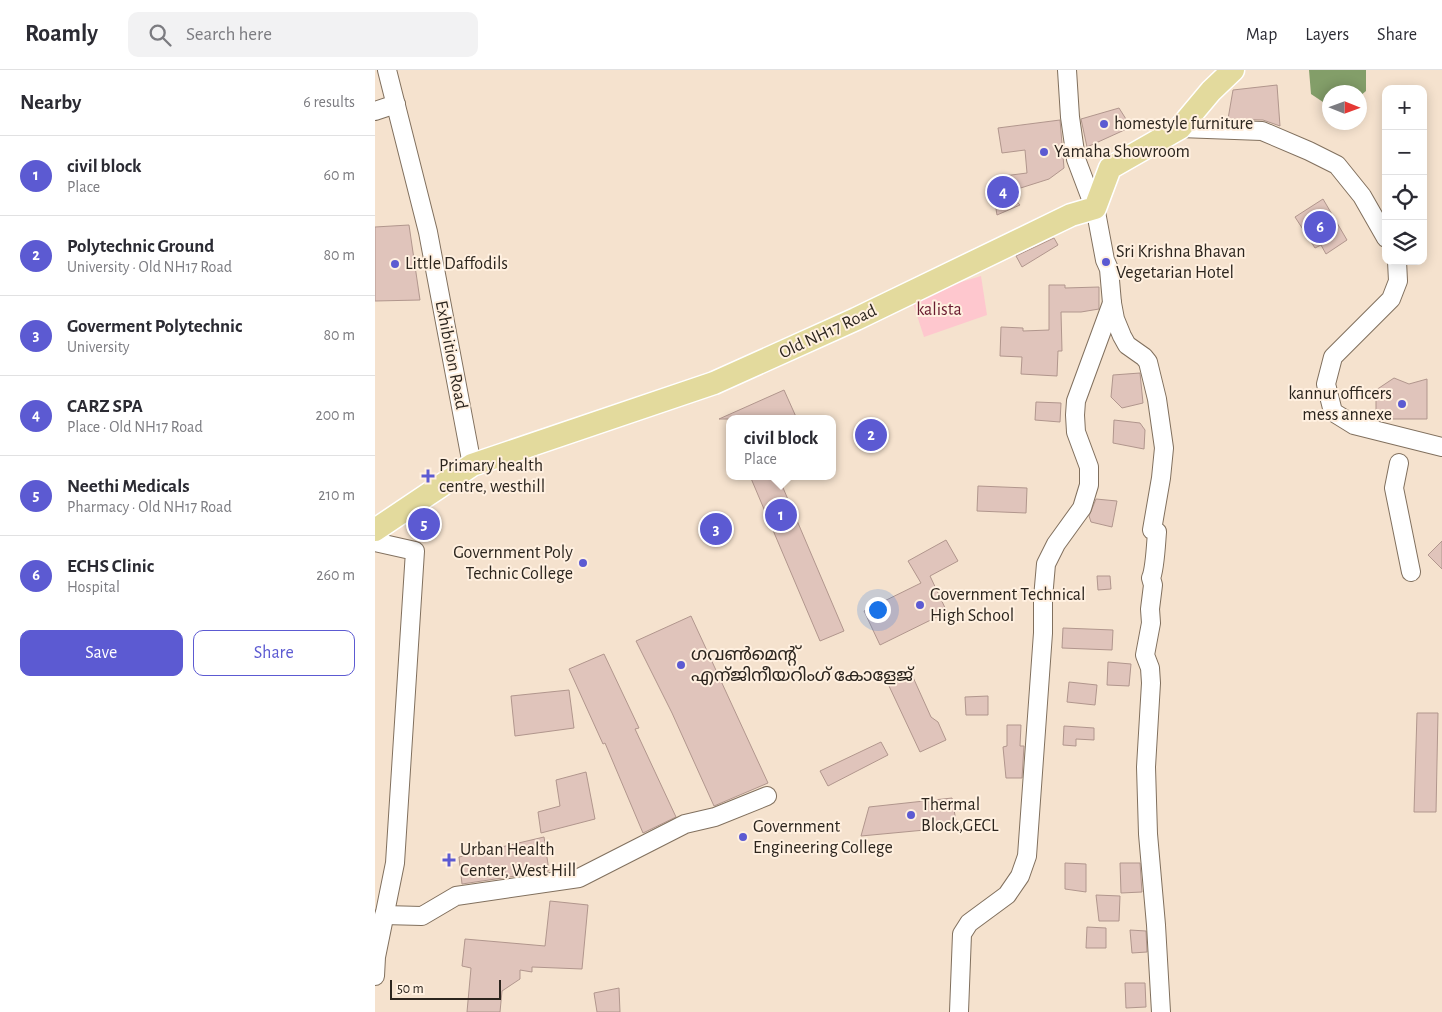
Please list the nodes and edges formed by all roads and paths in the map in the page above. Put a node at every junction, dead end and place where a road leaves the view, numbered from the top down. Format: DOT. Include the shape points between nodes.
graph roads {
  1 [pos="387,70"];
  2 [pos="1067,70"];
  3 [pos="1233,70"];
  4 [pos="396,104"];
  5 [pos="375,111"];
  6 [pos="1180,128"];
  7 [pos="1095,208"];
  8 [pos="1382,231"];
  9 [pos="1397,265"];
  10 [pos="1112,304"];
  11 [pos="1442,447"];
  12 [pos="1399,463"];
  13 [pos="472,465"];
  14 [pos="375,530"];
  15 [pos="375,542"];
  16 [pos="1411,572"];
  17 [pos="767,796"];
  18 [pos="384,915"];
  19 [pos="375,976"];
  20 [pos="959,1012"];
  21 [pos="1161,1012"];
  1 -- 4 [label="street, Exhibition Road"];
  2 -- 7 [label="street" via="1076,159"];
  3 -- 6 [label="main road"];
  4 -- 5 [label="street"];
  4 -- 13 [label="street, Exhibition Road" via="428,232"];
  6 -- 7 [label="main road" via="1110,168"];
  6 -- 8 [label="street" via="1262,131 1337,165 1362,196"];
  7 -- 10 [label="street" via="1108,266"];
  7 -- 13 [label="main road, Old NH17 Road" via="1071,215 856,319 714,383"];
  9 -- 11 [label="street" via="1398,281 1391,299 1333,357 1327,384 1333,412 1354,425"];
  10 -- 20 [label="street" via="1076,401 1076,432 1089,467 1089,484 1082,508 1046,564 1027,856 1020,876 1007,895 969,923 962,934"];
  10 -- 21 [label="street" via="1127,345 1148,362 1163,442 1152,530 1157,532 1151,578 1151,623 1145,655 1151,668 1146,758"];
  12 -- 16 [label="street" via="1394,488"];
  13 -- 14 [label="main road, Old NH17 Road"];
  15 -- 18 [label="street" via="415,551 395,863"];
  17 -- 18 [label="street" via="715,817 685,824 579,878 456,896 422,916"];
  18 -- 19 [label="street"];
}
